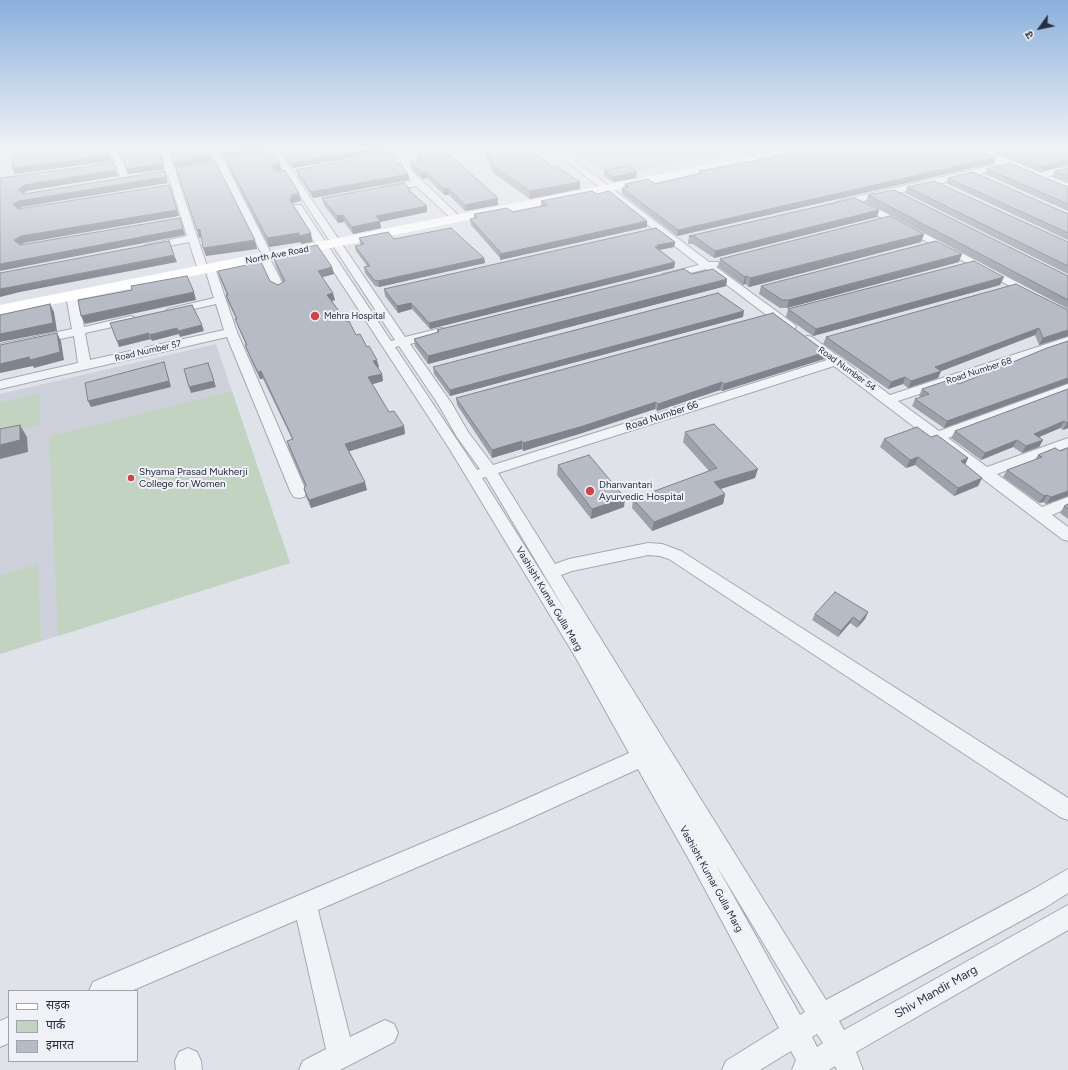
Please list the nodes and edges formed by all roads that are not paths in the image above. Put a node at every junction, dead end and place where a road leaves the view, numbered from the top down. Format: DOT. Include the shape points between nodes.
graph roads {
  1 [pos="175,197"];
  2 [pos="237,197"];
  3 [pos="304,197"];
  4 [pos="433,197"];
  5 [pos="549,197"];
  6 [pos="618,197"];
  7 [pos="873,197"];
  8 [pos="904,197"];
  9 [pos="908,199"];
  10 [pos="855,201"];
  11 [pos="832,206"];
  12 [pos="454,216"];
  13 [pos="890,219"];
  14 [pos="872,224"];
  15 [pos="658,229"];
  16 [pos="646,231"];
  17 [pos="193,238"];
  18 [pos="690,238"];
  19 [pos="327,241"];
  20 [pos="675,242"];
  21 [pos="935,243"];
  22 [pos="919,247"];
  23 [pos="139,249"];
  24 [pos="265,254"];
  25 [pos="726,261"];
  26 [pos="973,263"];
  27 [pos="708,265"];
  28 [pos="205,267"];
  29 [pos="954,268"];
  30 [pos="655,279"];
  31 [pos="1015,285"];
  32 [pos="279,288"];
  33 [pos="999,289"];
  34 [pos="756,290"];
  35 [pos="742,291"];
  36 [pos="724,292"];
  37 [pos="72,296"];
  38 [pos="221,300"];
  39 [pos="0,304"];
  40 [pos="0,310"];
  41 [pos="787,312"];
  42 [pos="161,314"];
  43 [pos="1068,314"];
  44 [pos="765,316"];
  45 [pos="139,318"];
  46 [pos="449,330"];
  47 [pos="79,331"];
  48 [pos="231,332"];
  49 [pos="1068,342"];
  50 [pos="396,344"];
  51 [pos="0,348"];
  52 [pos="836,361"];
  53 [pos="85,365"];
  54 [pos="0,385"];
  55 [pos="1068,388"];
  56 [pos="889,400"];
  57 [pos="444,404"];
  58 [pos="937,436"];
  59 [pos="1068,442"];
  60 [pos="481,473"];
  61 [pos="986,473"];
  62 [pos="299,493"];
  63 [pos="1068,502"];
  64 [pos="1040,514"];
  65 [pos="1068,535"];
  66 [pos="551,572"];
  67 [pos="651,754"];
  68 [pos="1068,810"];
  69 [pos="1068,880"];
  70 [pos="305,904"];
  71 [pos="1068,917"];
  72 [pos="104,990"];
  73 [pos="821,1017"];
  74 [pos="795,1033"];
  75 [pos="385,1034"];
  76 [pos="341,1056"];
  77 [pos="845,1059"];
  78 [pos="809,1067"];
  79 [pos="312,1070"];
  80 [pos="735,1070"];
  1 -- 17 [label="street" via="182,220"];
  2 -- 24 [label="street"];
  3 -- 19 [label="street, Vashisht Kumar Gulla Marg"];
  4 -- 12 [label="street"];
  5 -- 12 [label="street"];
  6 -- 15 [label="street, Road Number 54"];
  7 -- 10 [label="street"];
  8 -- 9 [label="street"];
  10 -- 11 [label="street"];
  10 -- 13 [label="street"];
  12 -- 19 [label="street"];
  13 -- 14 [label="street"];
  13 -- 21 [label="street"];
  15 -- 16 [label="street"];
  15 -- 20 [label="street, Road Number 54"];
  17 -- 23 [label="street"];
  17 -- 28 [label="street"];
  18 -- 20 [label="street"];
  19 -- 24 [label="street"];
  19 -- 50 [label="street, Vashisht Kumar Gulla Marg" via="369,294"];
  20 -- 27 [label="street, Road Number 54"];
  21 -- 22 [label="street"];
  21 -- 26 [label="street"];
  24 -- 28 [label="street"];
  24 -- 32 [label="street"];
  25 -- 27 [label="street"];
  26 -- 29 [label="street"];
  26 -- 31 [label="street"];
  27 -- 30 [label="street"];
  27 -- 35 [label="street, Road Number 54"];
  28 -- 37 [label="street"];
  28 -- 38 [label="street"];
  28 -- 39 [label="street"];
  31 -- 33 [label="street"];
  31 -- 43 [label="street"];
  34 -- 35 [label="street"];
  35 -- 36 [label="street"];
  35 -- 44 [label="street, Road Number 54"];
  37 -- 40 [label="street"];
  37 -- 47 [label="street"];
  38 -- 42 [label="street"];
  38 -- 48 [label="street"];
  41 -- 44 [label="street"];
  44 -- 52 [label="street, Road Number 54" via="816,341"];
  45 -- 47 [label="street"];
  46 -- 50 [label="street"];
  47 -- 51 [label="street"];
  47 -- 53 [label="street"];
  48 -- 53 [label="street, Road Number 57"];
  48 -- 62 [label="street"];
  49 -- 56 [label="street, Road Number 68"];
  50 -- 57 [label="street, Vashisht Kumar Gulla Marg"];
  50 -- 57 [label="street, Vashisht Kumar Gulla Marg" via="427,370"];
  52 -- 56 [label="street, Road Number 54"];
  52 -- 60 [label="street, Road Number 66"];
  53 -- 54 [label="street, Road Number 57"];
  55 -- 58 [label="street"];
  56 -- 58 [label="street, Road Number 54"];
  57 -- 60 [label="street, Vashisht Kumar Gulla Marg"];
  58 -- 61 [label="street, Road Number 54"];
  59 -- 61 [label="street"];
  60 -- 66 [label="street, Vashisht Kumar Gulla Marg"];
  60 -- 67 [label="street, Vashisht Kumar Gulla Marg" via="582,653"];
  61 -- 64 [label="street, Road Number 54"];
  63 -- 64 [label="street"];
  64 -- 65 [label="street, Road Number 54"];
  66 -- 67 [label="street, Vashisht Kumar Gulla Marg"];
  66 -- 68 [label="street" via="569,565 648,549 662,550 675,555"];
  67 -- 70 [label="street"];
  67 -- 73 [label="street, Vashisht Kumar Gulla Marg"];
  67 -- 74 [label="street, Vashisht Kumar Gulla Marg" via="700,857"];
  69 -- 73 [label="street" via="1038,899"];
  70 -- 72 [label="street"];
  70 -- 76 [label="street"];
  71 -- 77 [label="street, Shiv Mandir Marg"];
  73 -- 74 [label="street"];
  73 -- 77 [label="street, Vashisht Kumar Gulla Marg"];
  74 -- 78 [label="street, Vashisht Kumar Gulla Marg"];
  74 -- 80 [label="street"];
  75 -- 76 [label="street"];
  76 -- 79 [label="street"];
  77 -- 78 [label="street, Shiv Mandir Marg"];
}
